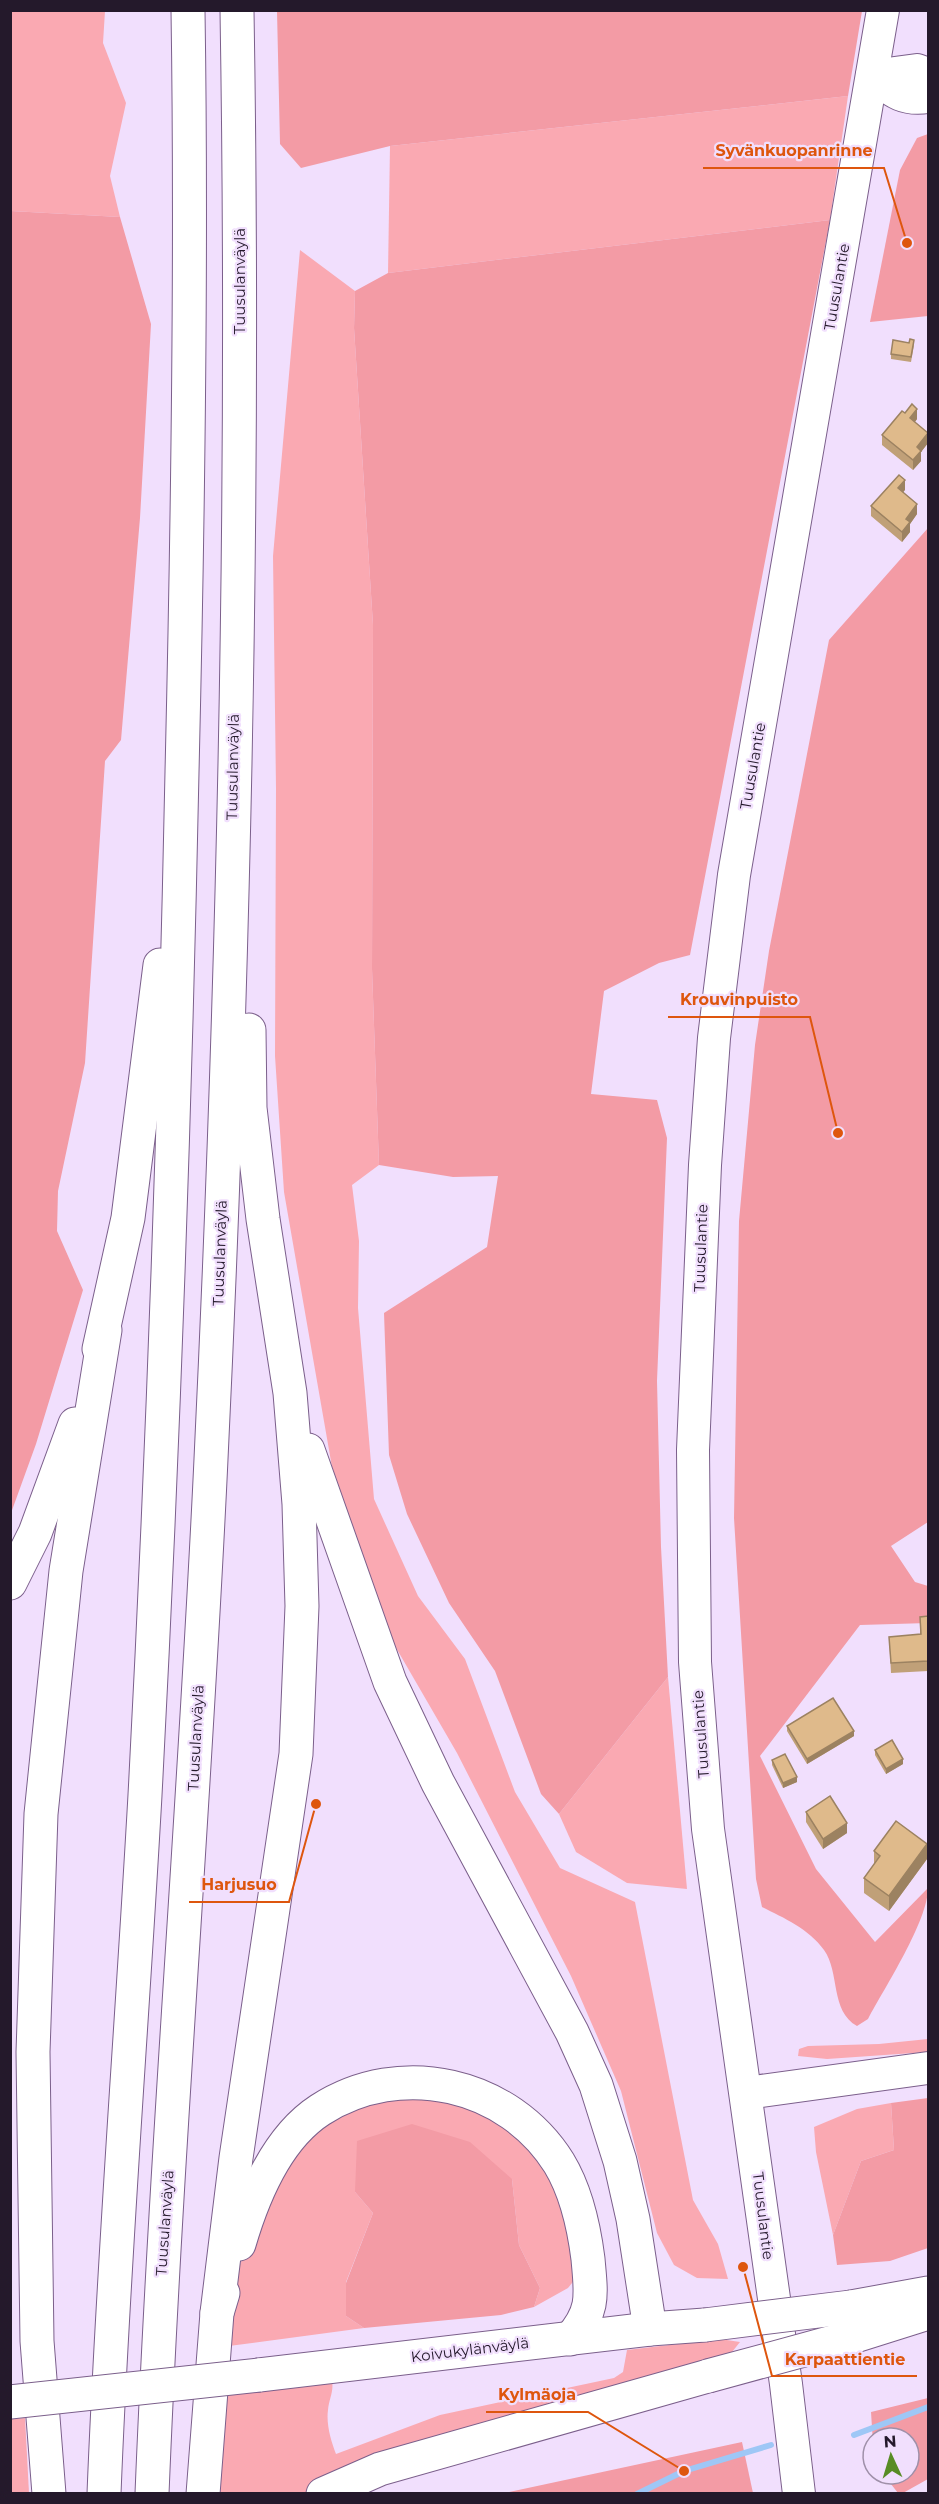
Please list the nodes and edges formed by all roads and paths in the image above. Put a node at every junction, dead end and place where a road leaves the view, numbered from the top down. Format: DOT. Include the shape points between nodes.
graph roads {
  1 [pos="188,10"];
  2 [pos="237,10"];
  3 [pos="883,10"];
  4 [pos="928,74"];
  5 [pos="872,76"];
  6 [pos="928,97"];
  7 [pos="182,788"];
  8 [pos="233,803"];
  9 [pos="105,1330"];
  10 [pos="290,1393"];
  11 [pos="10,1583"];
  12 [pos="928,2068"];
  13 [pos="746,2093"];
  14 [pos="10,2241"];
  15 [pos="928,2293"];
  16 [pos="217,2313"];
  17 [pos="928,2313"];
  18 [pos="853,2322"];
  19 [pos="650,2329"];
  20 [pos="570,2339"];
  21 [pos="37,2341"];
  22 [pos="10,2402"];
  23 [pos="49,2493"];
  24 [pos="104,2493"];
  25 [pos="152,2493"];
  26 [pos="203,2493"];
  27 [pos="323,2493"];
  28 [pos="799,2493"];
  1 -- 7 [label="main road" via="190,403"];
  2 -- 8 [label="main road, Tuusulanväylä" via="239,405"];
  3 -- 5 [label="main road, Tuusulantie"];
  4 -- 5 [label="main road" via="916,70"];
  5 -- 6 [label="main road" via="911,100"];
  5 -- 13 [label="main road, Tuusulantie" via="734,875 714,1038 705,1165 693,1450 695,1662 708,1829"];
  7 -- 9 [label="main road" via="128,1218"];
  7 -- 24 [label="main road" via="179,992 160,1485"];
  8 -- 10 [label="main road" via="249,1009 250,1108"];
  8 -- 25 [label="main road, Tuusulanväylä" via="230,991 211,1460 159,2310"];
  9 -- 11 [label="main road" via="35,1533"];
  9 -- 21 [label="main road" via="66,1571 41,1815 33,2052"];
  10 -- 16 [label="main road" via="302,1606 296,1754"];
  10 -- 19 [label="main road" via="390,1682 438,1783 572,2032 596,2085 626,2184"];
  12 -- 13 [label="main road"];
  13 -- 28 [label="main road, Tuusulantie"];
  14 -- 21 [label="main road"];
  15 -- 18 [label="main road, Koivukylänväylä"];
  16 -- 20 [label="main road" via="247,2217 265,2176 291,2138 319,2110 357,2092 395,2082 435,2083 474,2092 508,2109 538,2135 560,2165 585,2234 591,2289 583,2325"];
  16 -- 26 [label="main road"];
  17 -- 18 [label="main road"];
  18 -- 19 [label="main road, Koivukylänväylä, bridge"];
  18 -- 27 [label="main road, bridge" via="708,2376 390,2466"];
  19 -- 20 [label="main road, Koivukylänväylä"];
  20 -- 22 [label="main road, Koivukylänväylä, bridge"];
  21 -- 23 [label="main road"];
}
